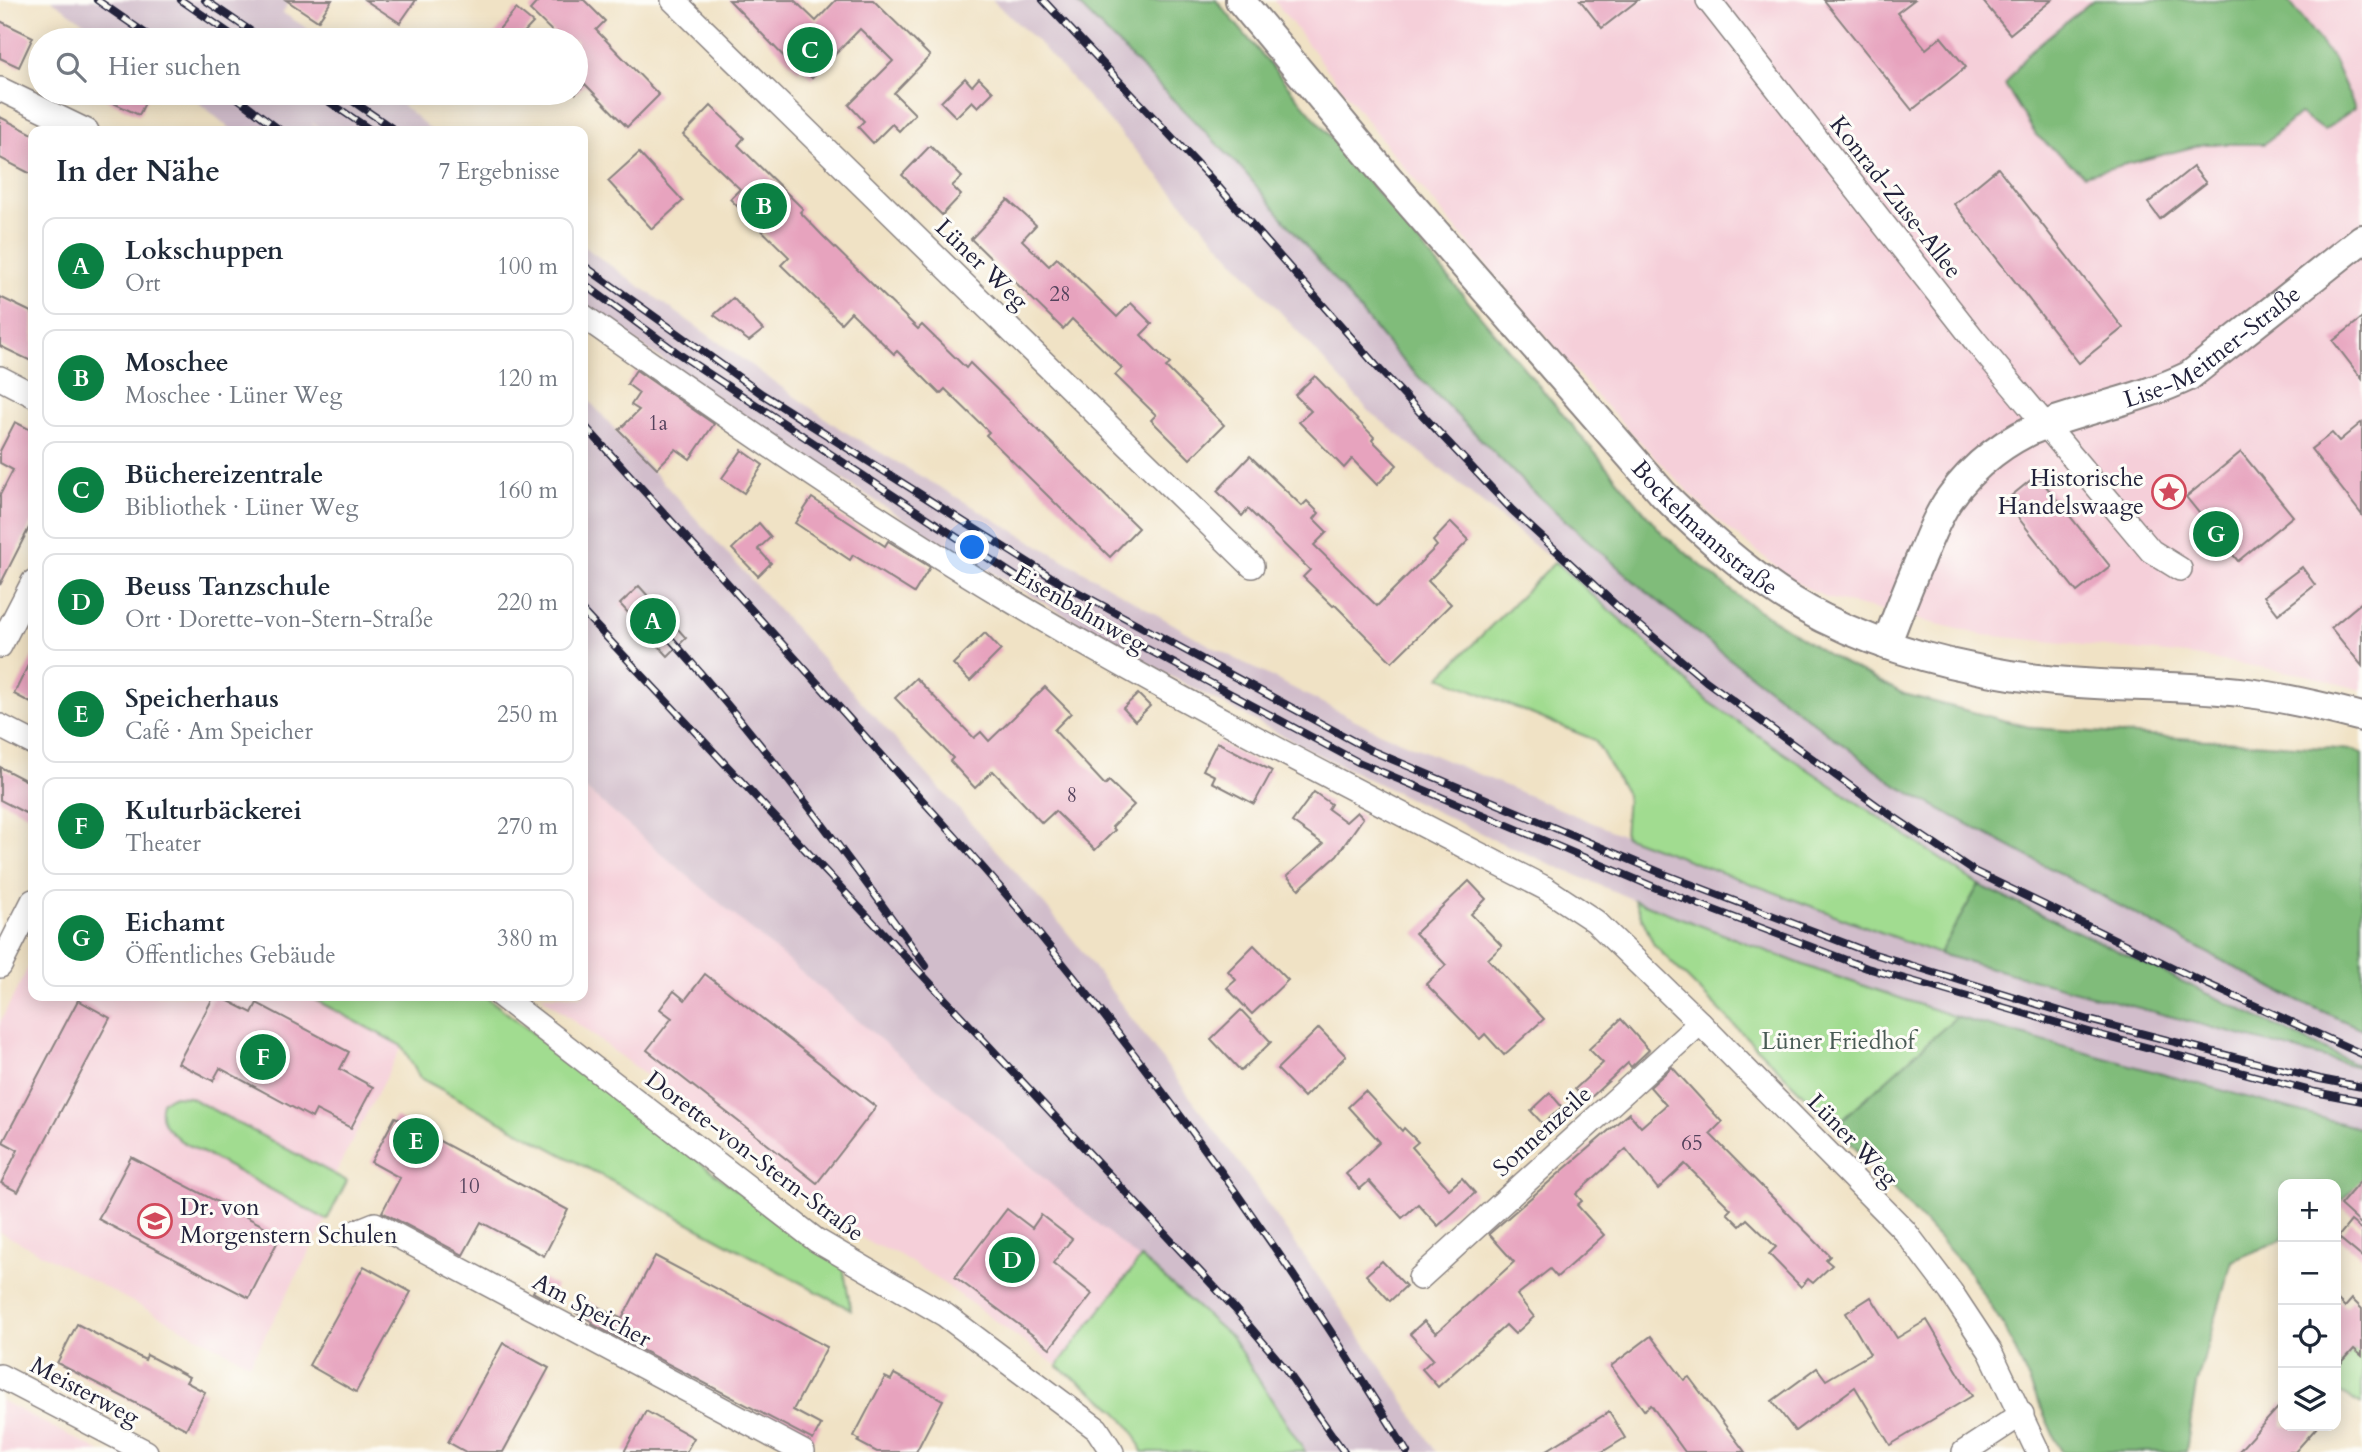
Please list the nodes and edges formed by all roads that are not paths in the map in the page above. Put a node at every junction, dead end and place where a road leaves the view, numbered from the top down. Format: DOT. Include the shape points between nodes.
graph roads {
  1 [pos="673,0"];
  2 [pos="1240,0"];
  3 [pos="1708,0"];
  4 [pos="0,89"];
  5 [pos="28,103"];
  6 [pos="33,105"];
  7 [pos="77,126"];
  8 [pos="2362,239"];
  9 [pos="588,320"];
  10 [pos="0,378"];
  11 [pos="28,392"];
  12 [pos="2045,424"];
  13 [pos="1252,566"];
  14 [pos="2180,569"];
  15 [pos="28,592"];
  16 [pos="1886,645"];
  17 [pos="0,646"];
  18 [pos="2362,717"];
  19 [pos="0,726"];
  20 [pos="28,740"];
  21 [pos="1576,907"];
  22 [pos="28,911"];
  23 [pos="0,966"];
  24 [pos="507,1001"];
  25 [pos="1700,1023"];
  26 [pos="355,1232"];
  27 [pos="1420,1278"];
  28 [pos="0,1376"];
  29 [pos="2021,1414"];
  30 [pos="146,1452"];
  31 [pos="803,1452"];
  32 [pos="1112,1452"];
  33 [pos="1964,1452"];
  34 [pos="2038,1452"];
  1 -- 13 [label="street, Lüner Weg"];
  2 -- 16 [label="main road, Bockelmannstraße" via="1388,178 1664,495 1706,537 1821,618"];
  3 -- 12 [label="street, Konrad-Zuse-Allee"];
  4 -- 5 [label="street"];
  6 -- 7 [label="street"];
  8 -- 12 [label="main road, Lise-Meitner-Straße" via="2189,376 2158,391"];
  9 -- 21 [label="street, Eisenbahnweg" via="819,480 1006,597 1177,695"];
  10 -- 11 [label="street"];
  12 -- 14 [label="street" via="2151,551"];
  12 -- 16 [label="main road, Lise-Meitner-Straße" via="1993,454 1949,499"];
  15 -- 17 [label="street"];
  16 -- 18 [label="main road, Bockelmannstraße" via="1951,665 2048,680 2247,693"];
  19 -- 20 [label="street"];
  21 -- 25 [label="street, Lüner Weg"];
  22 -- 23 [label="street"];
  24 -- 32 [label="street, Dorette-von-Stern-Straße" via="816,1240 945,1315 1097,1429"];
  25 -- 27 [label="street, Sonnenzeile"];
  25 -- 29 [label="street, Lüner Weg" via="1904,1230 1990,1351"];
  26 -- 31 [label="street, Am Speicher" via="375,1224"];
  28 -- 30 [label="street, Meisterweg"];
  29 -- 33 [label="street"];
  29 -- 34 [label="street, Lüner Weg"];
}
